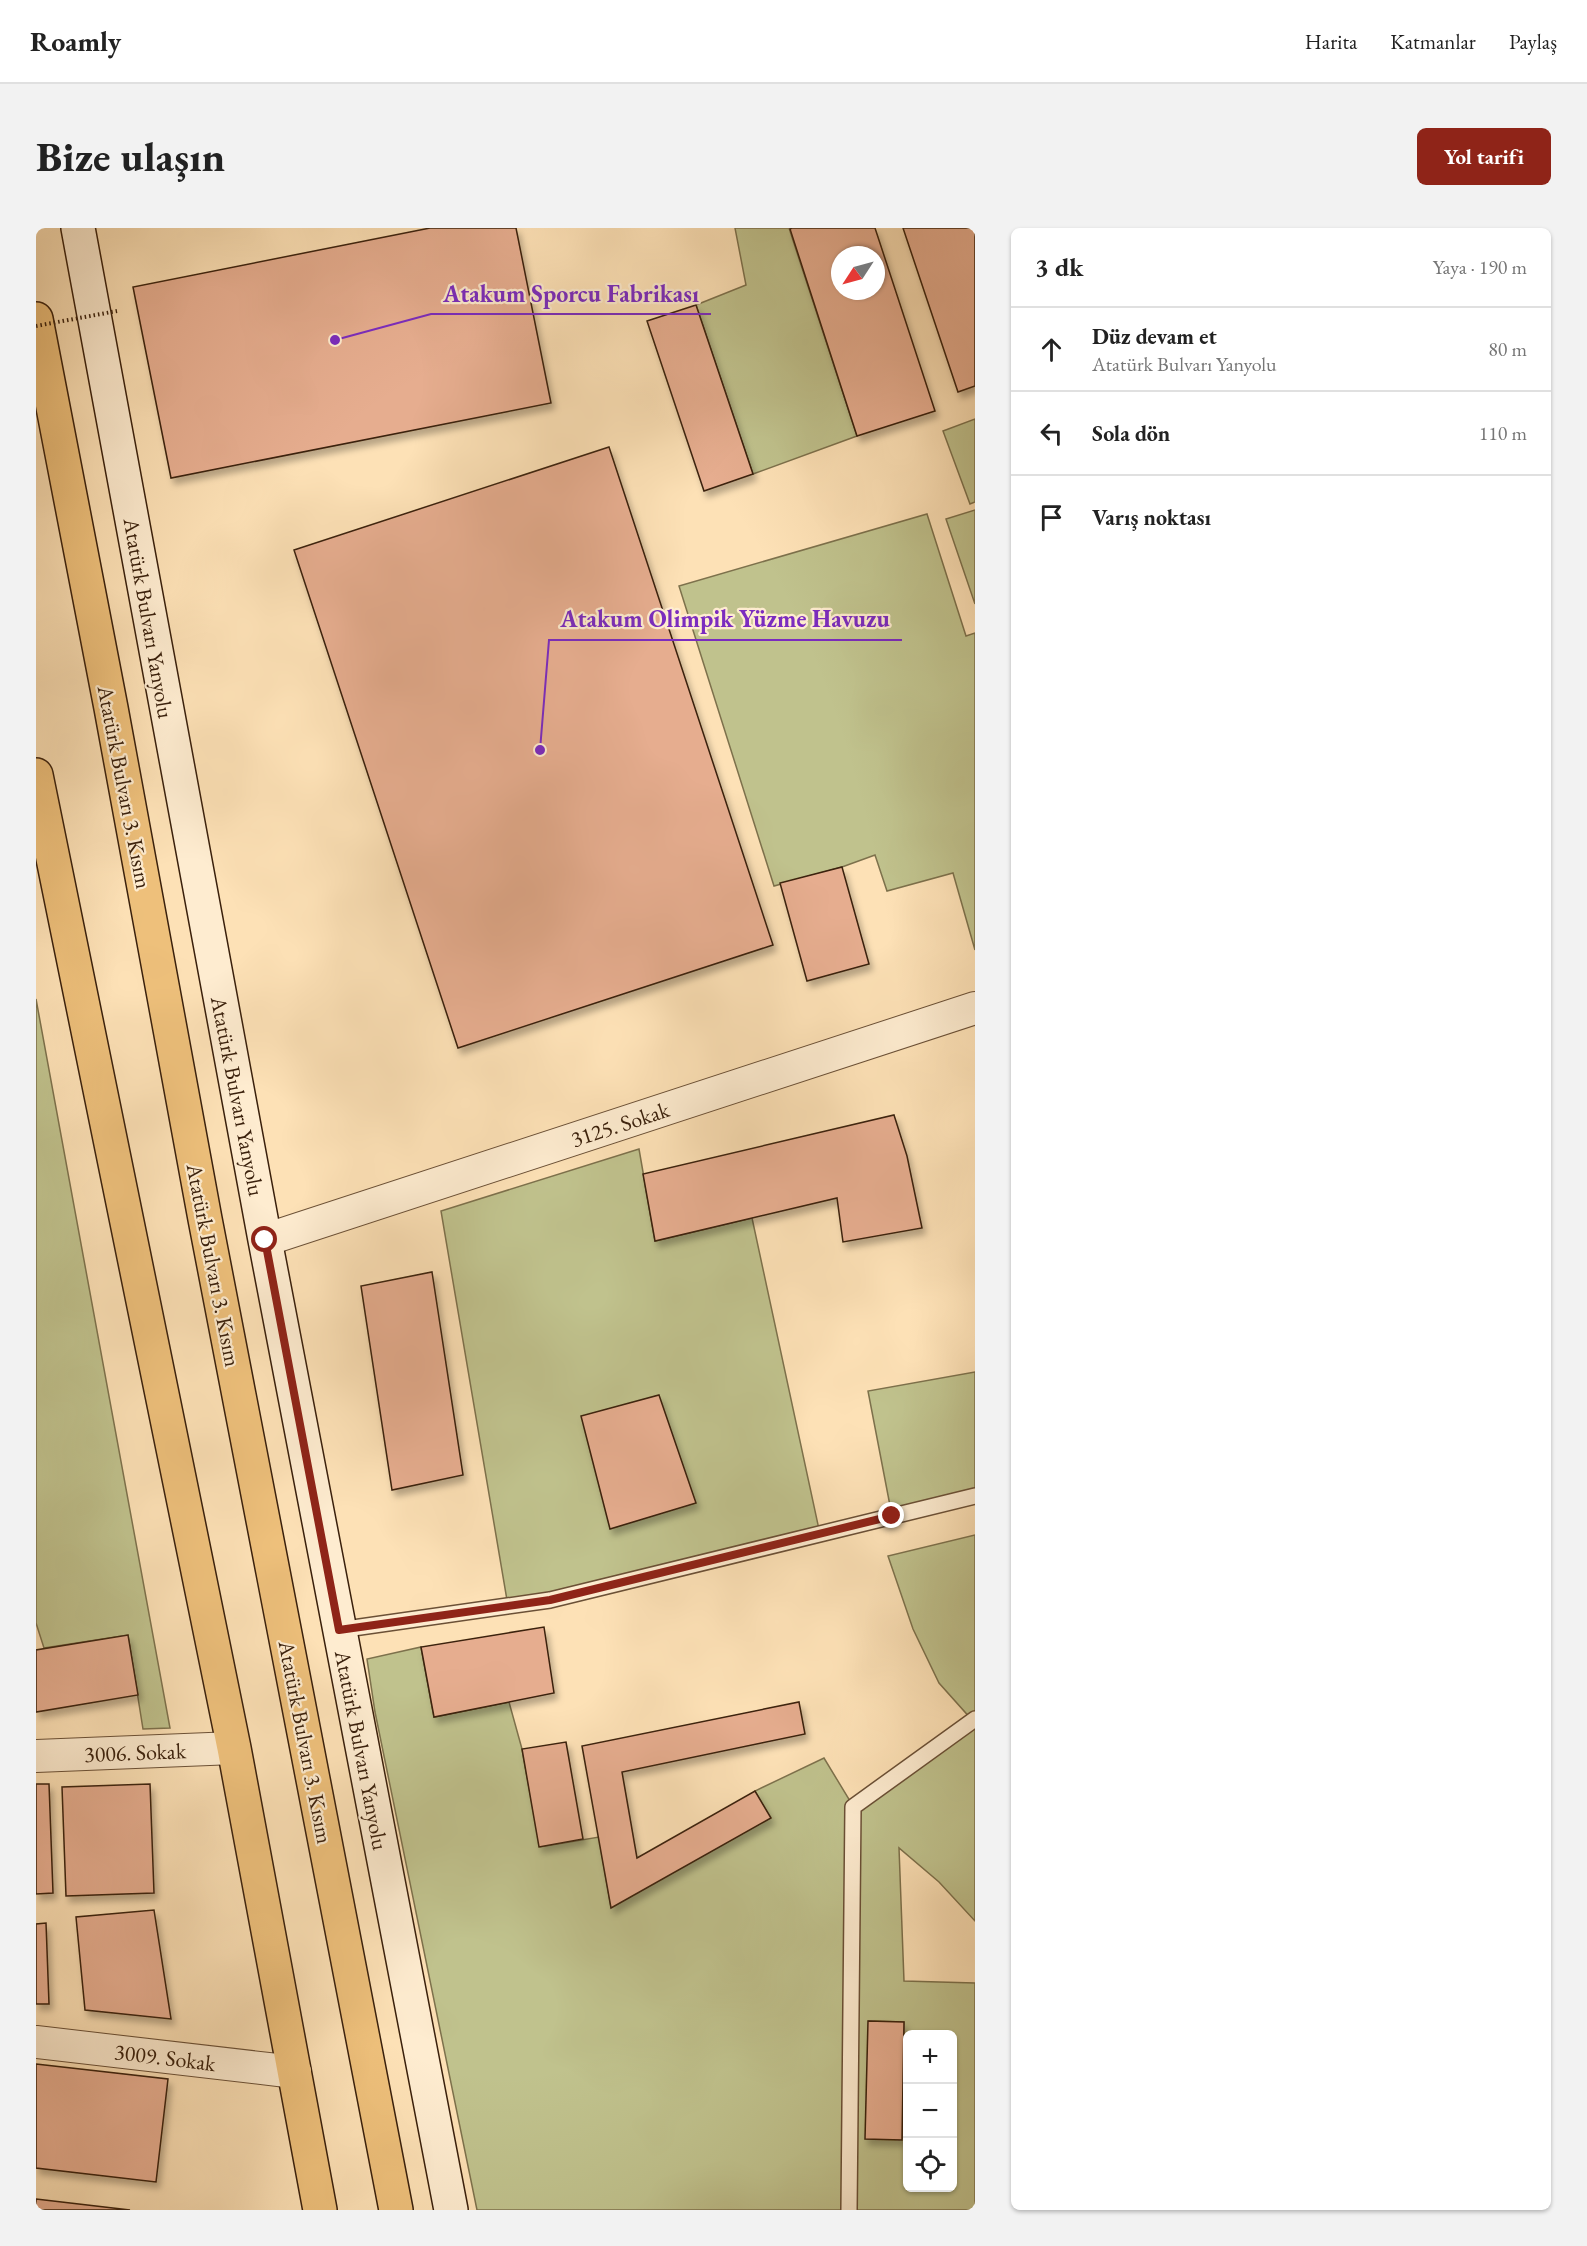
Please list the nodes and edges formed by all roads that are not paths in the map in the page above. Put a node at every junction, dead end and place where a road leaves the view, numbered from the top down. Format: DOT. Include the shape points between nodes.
graph roads {
  1 [pos="78,228"];
  2 [pos="36,319"];
  3 [pos="37,789"];
  4 [pos="975,1008"];
  5 [pos="265,1240"];
  6 [pos="975,1496"];
  7 [pos="339,1630"];
  8 [pos="975,1719"];
  9 [pos="234,1748"];
  10 [pos="36,1756"];
  11 [pos="36,2042"];
  12 [pos="295,2072"];
  13 [pos="321,2210"];
  14 [pos="396,2210"];
  15 [pos="451,2210"];
  16 [pos="849,2210"];
  1 -- 5 [label="main road, Atatürk Bulvarı Yanyolu"];
  2 -- 14 [label="highway, Atatürk Bulvarı 3. Kısım"];
  3 -- 9 [label="highway"];
  4 -- 5 [label="street, 3125. Sokak"];
  5 -- 7 [label="main road, Atatürk Bulvarı Yanyolu"];
  6 -- 7 [label="lane" via="550,1600"];
  7 -- 15 [label="main road, Atatürk Bulvarı Yanyolu"];
  8 -- 16 [label="lane" via="853,1807"];
  9 -- 10 [label="street, 3006. Sokak"];
  9 -- 12 [label="highway"];
  11 -- 12 [label="street, 3009. Sokak"];
  12 -- 13 [label="highway"];
}
